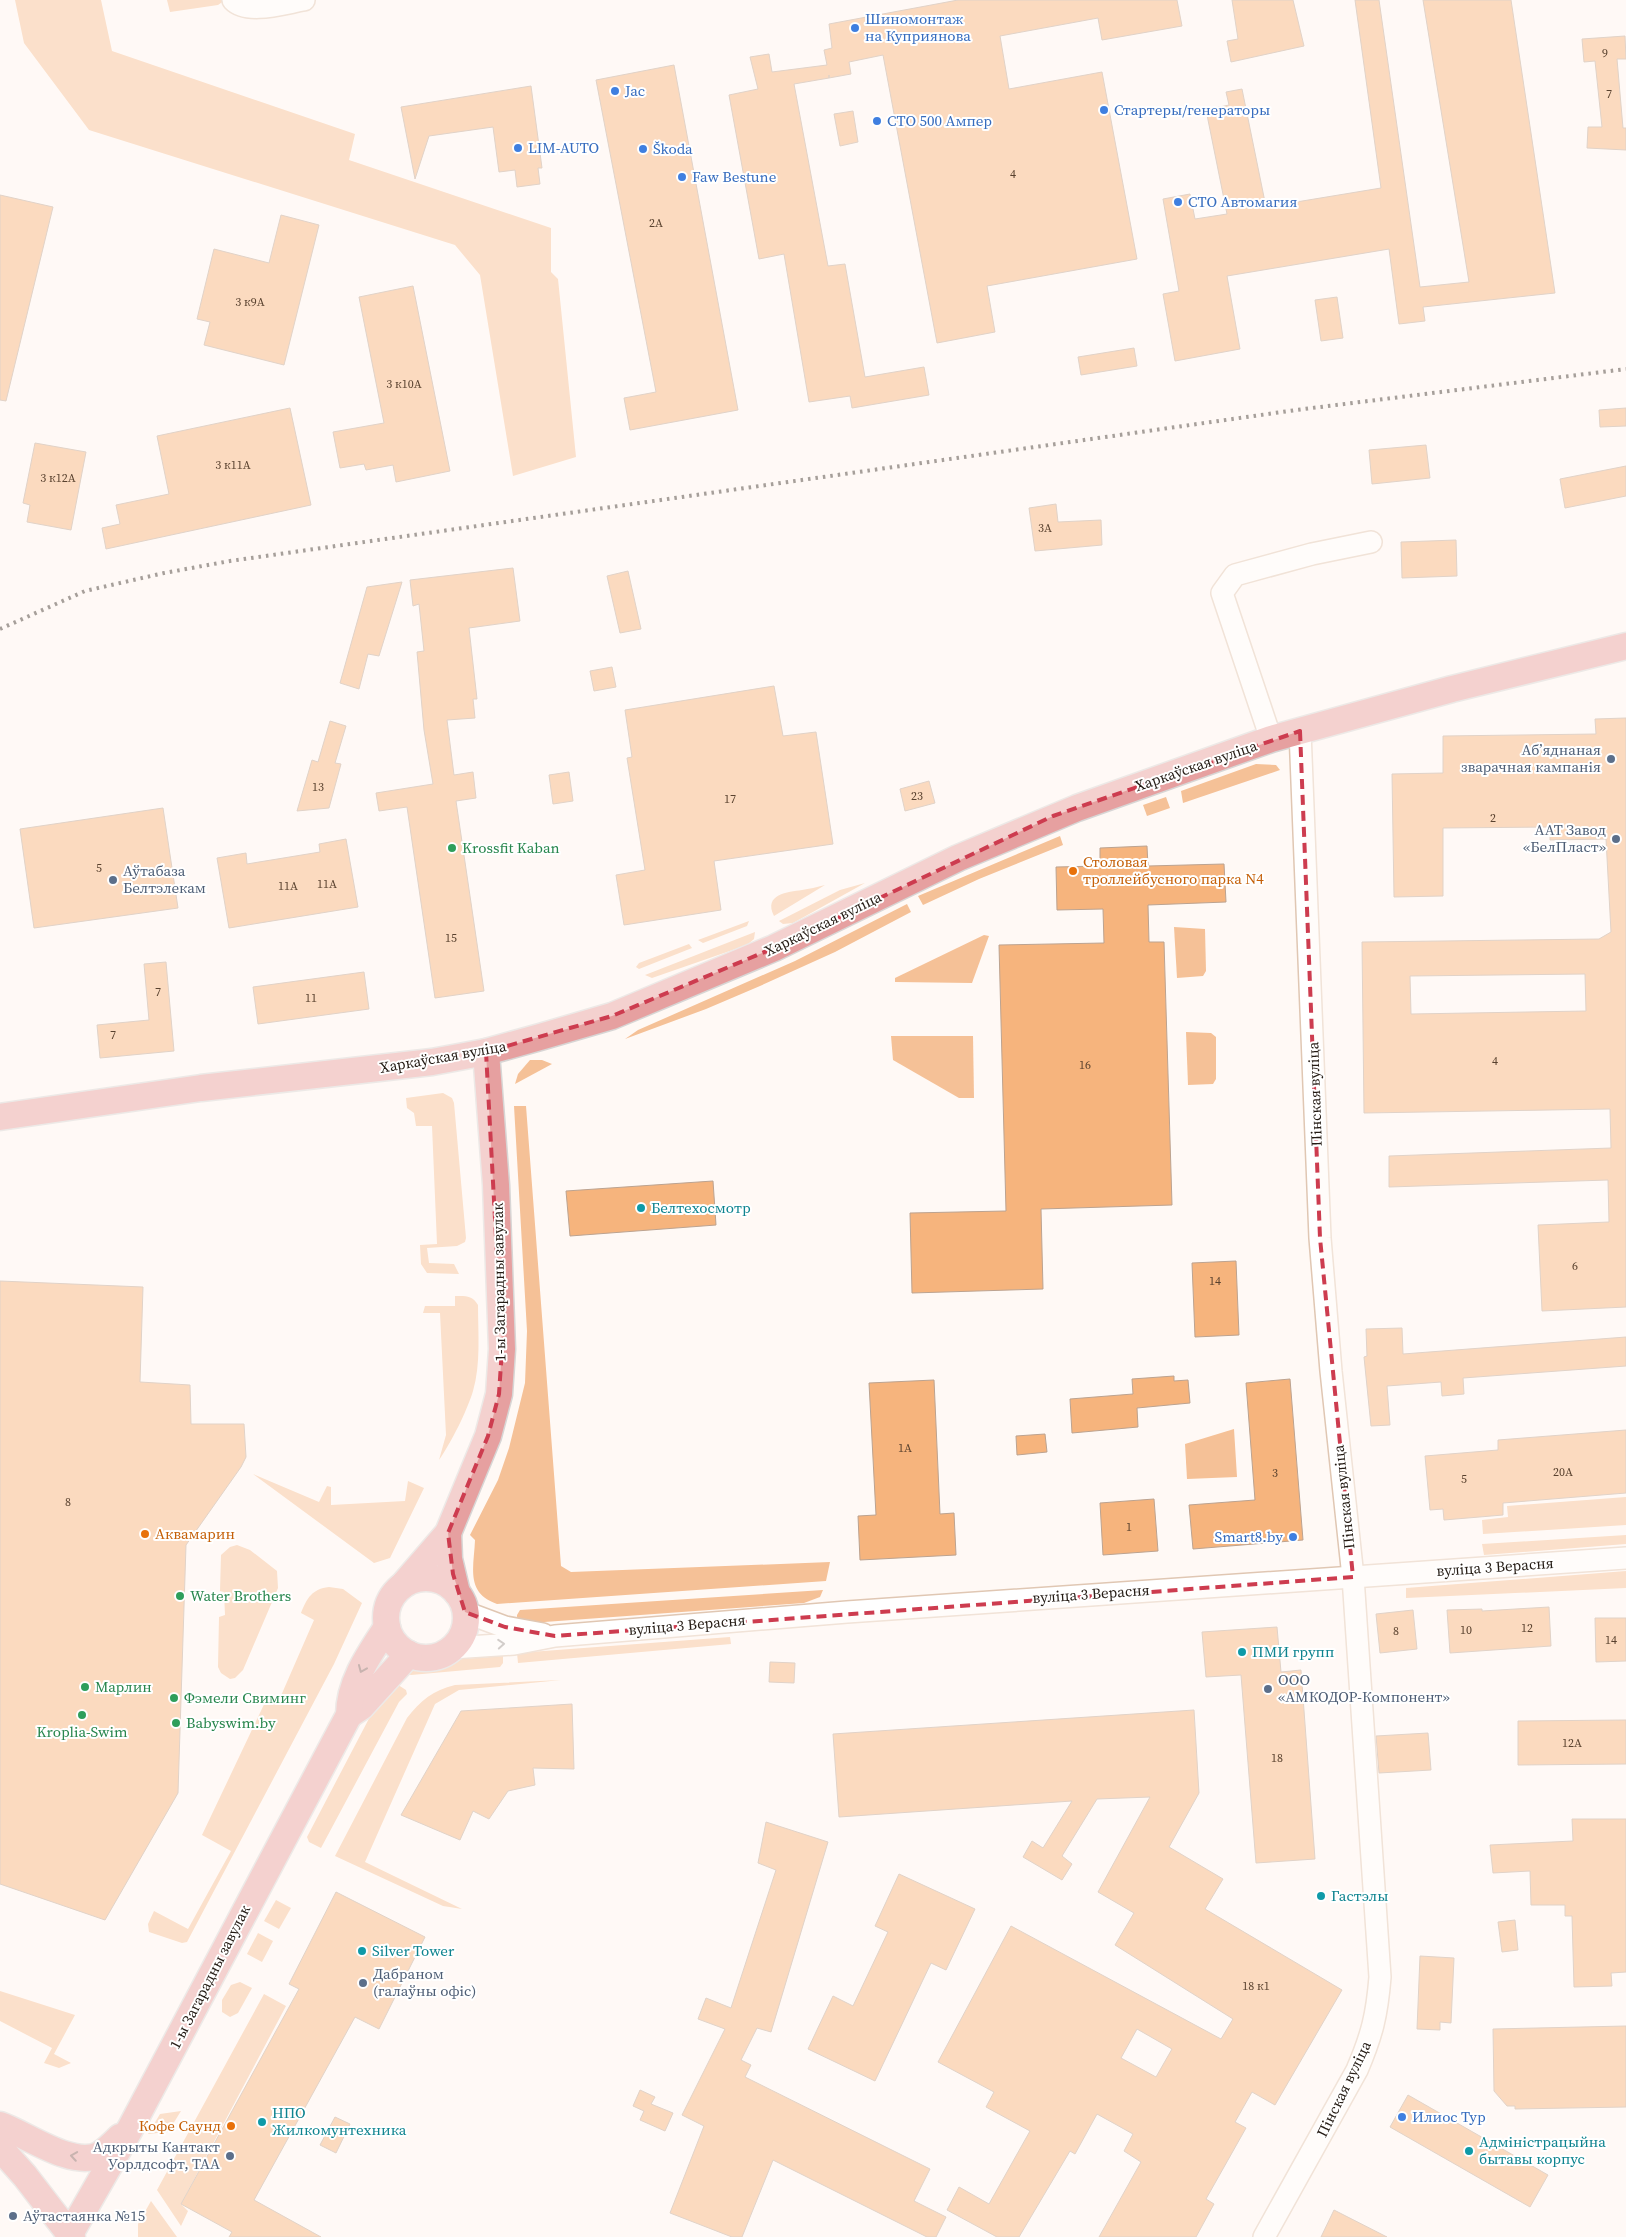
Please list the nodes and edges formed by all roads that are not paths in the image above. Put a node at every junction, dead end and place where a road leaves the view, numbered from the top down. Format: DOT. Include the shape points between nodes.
graph roads {
  1 [pos="233,0"];
  2 [pos="304,0"];
  3 [pos="1372,542"];
  4 [pos="1626,646"];
  5 [pos="1300,730"];
  6 [pos="1271,739"];
  7 [pos="486,1052"];
  8 [pos="0,1117"];
  9 [pos="448,1533"];
  10 [pos="1626,1558"];
  11 [pos="1353,1577"];
  12 [pos="404,1584"];
  13 [pos="461,1602"];
  14 [pos="387,1627"];
  15 [pos="555,1636"];
  16 [pos="452,1648"];
  17 [pos="409,1654"];
  18 [pos="349,1715"];
  19 [pos="0,2124"];
  20 [pos="130,2129"];
  21 [pos="0,2148"];
  22 [pos="71,2236"];
  23 [pos="1264,2237"];
  1 -- 2 [label="street" via="237,5 254,8"];
  3 -- 6 [label="street" via="1235,575 1222,593"];
  4 -- 5 [label="main road, Харкаўская вуліца" via="1452,688"];
  5 -- 6 [label="main road, Харкаўская вуліца"];
  5 -- 11 [label="street, Пінская вуліца" via="1320,1238"];
  6 -- 7 [label="main road, Харкаўская вуліца" via="1053,816 774,948 621,1012"];
  7 -- 8 [label="main road, Харкаўская вуліца" via="396,1067 201,1088"];
  7 -- 9 [label="main road, 1-ы Загарадны завулак" via="496,1185 502,1349 499,1394 488,1436"];
  9 -- 12 [label="main road, 1-ы Загарадны завулак"];
  9 -- 13 [label="main road, 1-ы Загарадны завулак" via="450,1559"];
  10 -- 11 [label="street, вуліца 3 Верасня"];
  11 -- 15 [label="street, вуліца 3 Верасня"];
  11 -- 23 [label="street, Пінская вуліца" via="1380,1977 1378,2011 1357,2070"];
  12 -- 13 [label="main road" via="433,1578 450,1586"];
  12 -- 14 [label="main road" via="390,1599"];
  13 -- 15 [label="street, вуліца 3 Верасня" via="506,1627"];
  13 -- 16 [label="main road" via="463,1632"];
  14 -- 17 [label="main road" via="395,1643"];
  14 -- 18 [label="main road, 1-ы Загарадны завулак, one-way" via="366,1660 349,1700"];
  16 -- 15 [label="street, вуліца 3 Верасня, one-way" via="514,1644"];
  16 -- 17 [label="main road" via="427,1658"];
  17 -- 18 [label="main road, 1-ы Загарадны завулак" via="361,1707"];
  18 -- 20 [label="main road, 1-ы Загарадны завулак"];
  20 -- 19 [label="main road, one-way" via="99,2155 87,2158 69,2156"];
  20 -- 22 [label="main road, 1-ы Загарадны завулак"];
  21 -- 22 [label="main road" via="26,2176"];
}
